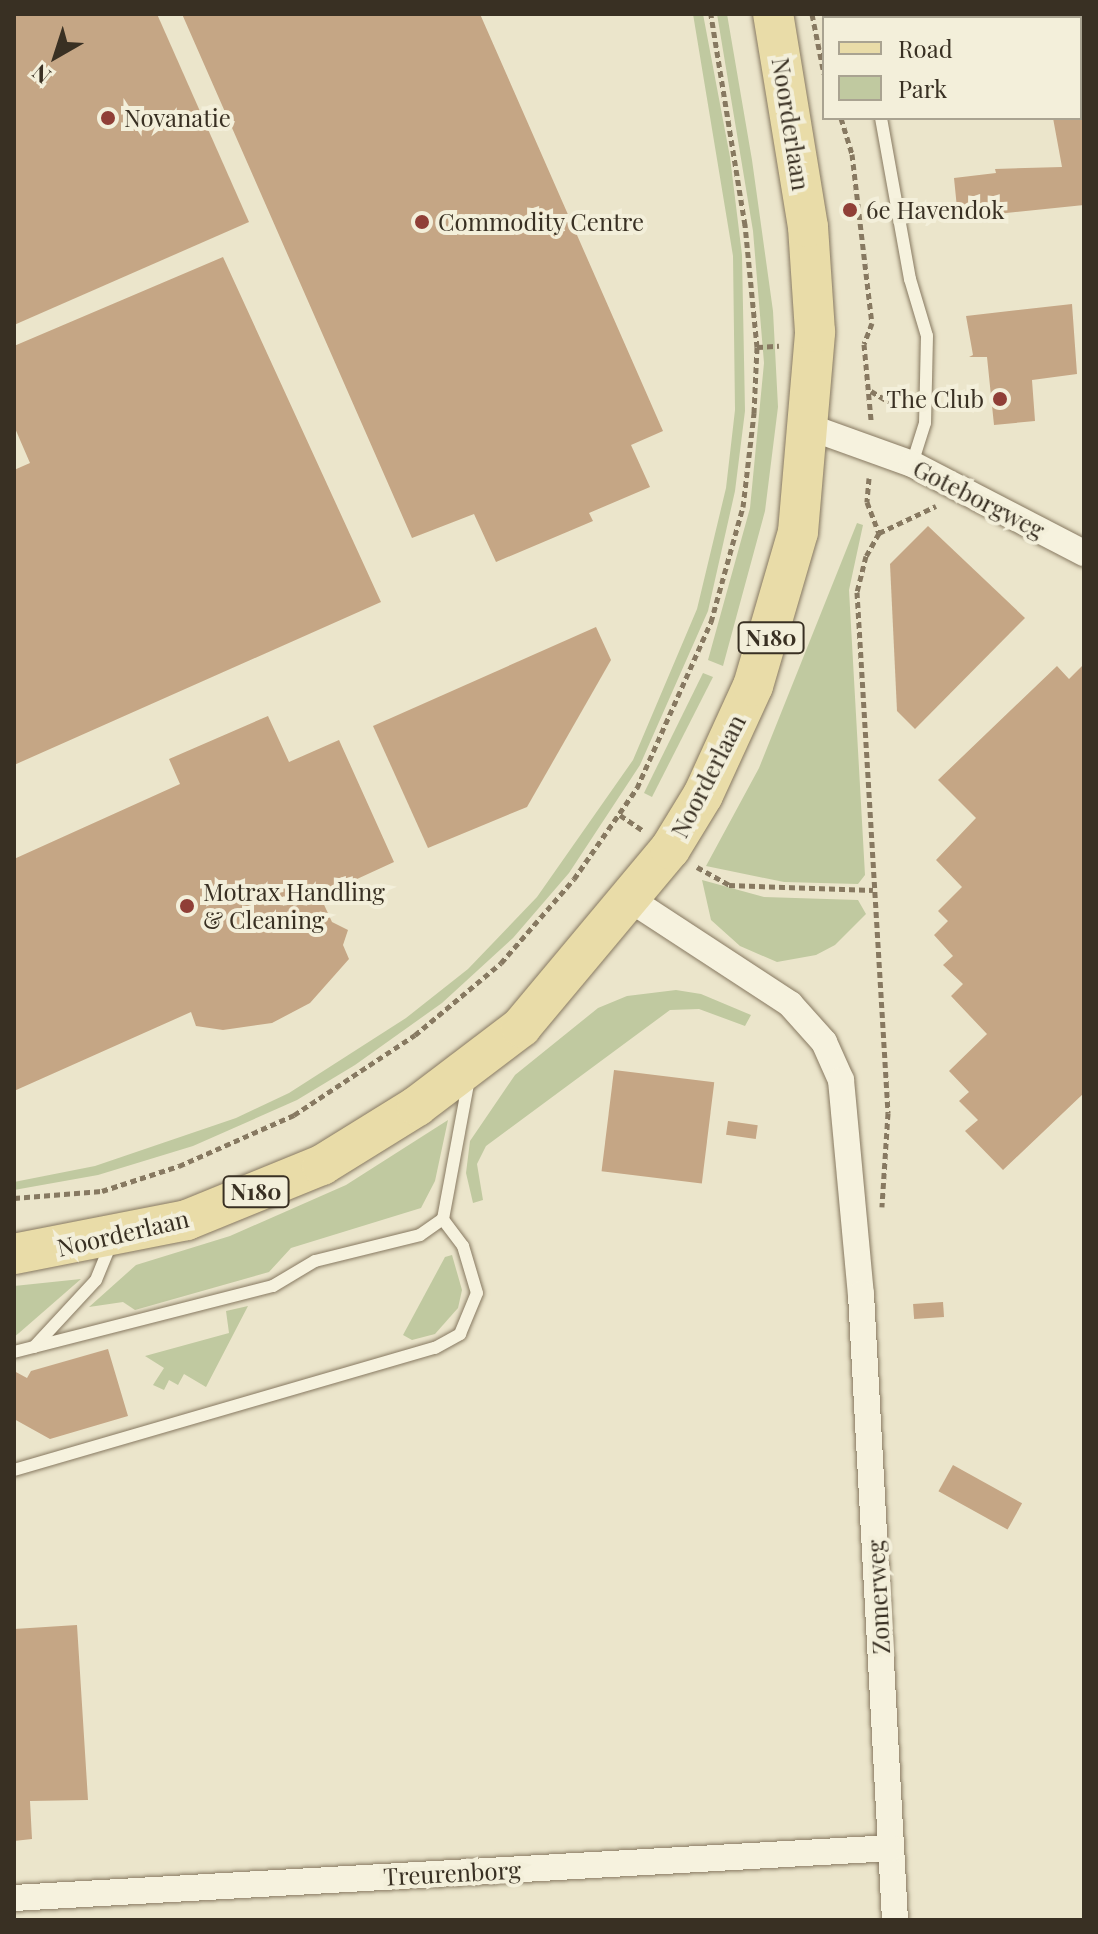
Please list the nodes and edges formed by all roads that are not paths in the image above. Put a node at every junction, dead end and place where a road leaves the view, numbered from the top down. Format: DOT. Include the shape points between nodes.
graph roads {
  1 [pos="773,14"];
  2 [pos="881,120"];
  3 [pos="809,427"];
  4 [pos="912,464"];
  5 [pos="1084,553"];
  6 [pos="628,898"];
  7 [pos="471,1065"];
  8 [pos="443,1219"];
  9 [pos="115,1236"];
  10 [pos="14,1254"];
  11 [pos="32,1350"];
  12 [pos="14,1352"];
  13 [pos="14,1470"];
  14 [pos="891,1848"];
  15 [pos="14,1898"];
  16 [pos="895,1920"];
  1 -- 3 [label="main road, Noorderlaan / N180" via="808,227 815,332"];
  2 -- 4 [label="lane" via="910,279 927,336 925,423"];
  3 -- 4 [label="street, Goteborgweg"];
  3 -- 6 [label="main road, Noorderlaan / N180" via="798,532 769,642 703,795 670,849"];
  4 -- 5 [label="street, Goteborgweg"];
  6 -- 7 [label="main road, Noorderlaan / N180" via="521,1027"];
  6 -- 14 [label="street, Zomerweg" via="790,1004 824,1042 841,1080 860,1275"];
  7 -- 8 [label="lane"];
  7 -- 9 [label="main road, Noorderlaan / N180" via="322,1165 187,1220"];
  8 -- 11 [label="lane" via="420,1235 315,1261 273,1286"];
  8 -- 13 [label="lane" via="463,1246 477,1293 460,1334 435,1348"];
  9 -- 10 [label="main road, Noorderlaan / N180"];
  9 -- 11 [label="lane" via="96,1280"];
  11 -- 12 [label="lane"];
  14 -- 15 [label="street, Treurenborg"];
  14 -- 16 [label="street, Zomerweg"];
}
